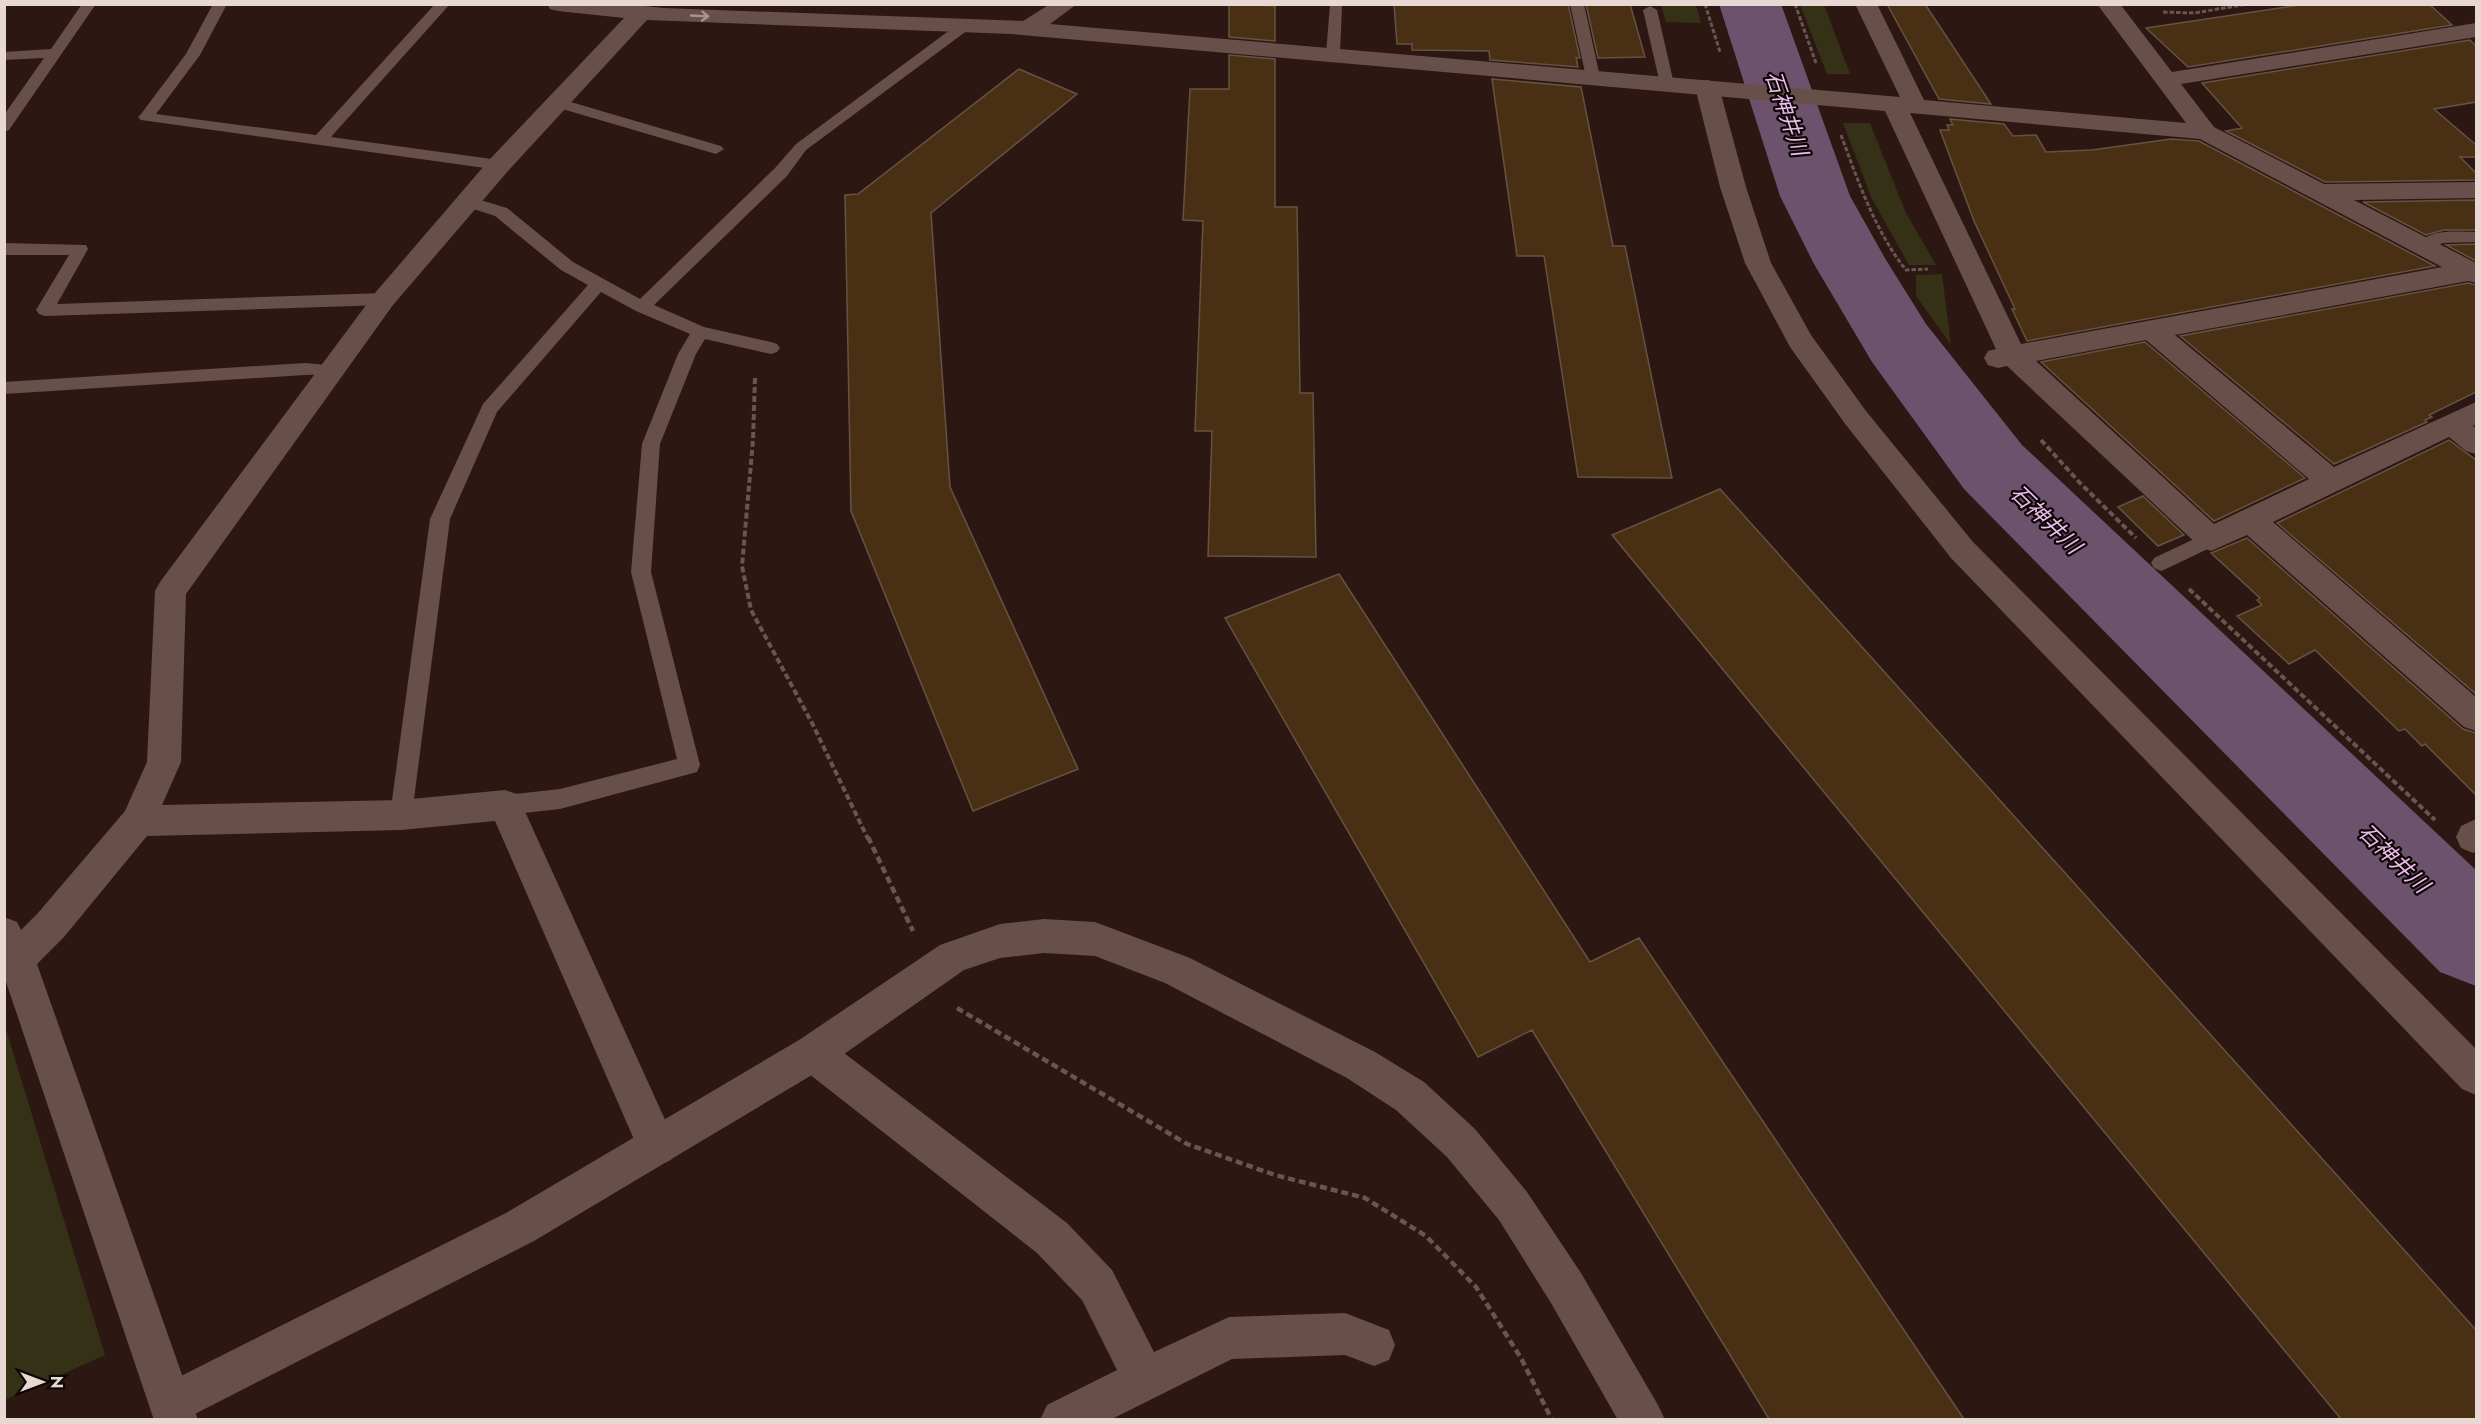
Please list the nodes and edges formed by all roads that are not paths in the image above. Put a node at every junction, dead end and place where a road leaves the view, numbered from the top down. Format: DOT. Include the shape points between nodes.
graph roads {
  1 [pos="88,4"];
  2 [pos="219,4"];
  3 [pos="443,4"];
  4 [pos="558,4"];
  5 [pos="1066,4"];
  6 [pos="1577,4"];
  7 [pos="1866,4"];
  8 [pos="1335,7"];
  9 [pos="1650,10"];
  10 [pos="2113,10"];
  11 [pos="658,11"];
  12 [pos="831,12"];
  13 [pos="967,24"];
  14 [pos="1028,28"];
  15 [pos="2476,30"];
  16 [pos="55,53"];
  17 [pos="1333,54"];
  18 [pos="4,56"];
  19 [pos="1593,77"];
  20 [pos="2165,80"];
  21 [pos="1667,84"];
  22 [pos="1728,89"];
  23 [pos="557,103"];
  24 [pos="1904,104"];
  25 [pos="4,127"];
  26 [pos="2205,132"];
  27 [pos="320,140"];
  28 [pos="716,149"];
  29 [pos="499,165"];
  30 [pos="2476,190"];
  31 [pos="2321,192"];
  32 [pos="467,201"];
  33 [pos="2476,237"];
  34 [pos="2425,246"];
  35 [pos="4,249"];
  36 [pos="2474,272"];
  37 [pos="598,285"];
  38 [pos="384,299"];
  39 [pos="642,307"];
  40 [pos="2154,331"];
  41 [pos="700,332"];
  42 [pos="764,346"];
  43 [pos="2004,357"];
  44 [pos="332,370"];
  45 [pos="4,388"];
  46 [pos="2464,418"];
  47 [pos="2476,443"];
  48 [pos="2331,481"];
  49 [pos="2250,520"];
  50 [pos="2211,539"];
  51 [pos="2161,563"];
  52 [pos="2476,717"];
  53 [pos="505,805"];
  54 [pos="401,815"];
  55 [pos="138,821"];
  56 [pos="11,946"];
  57 [pos="813,1053"];
  58 [pos="2476,1076"];
  59 [pos="657,1146"];
  60 [pos="1374,1345"];
  61 [pos="1144,1379"];
  62 [pos="174,1411"];
  63 [pos="1062,1419"];
  64 [pos="1643,1419"];
  1 -- 16 [label="lane"];
  2 -- 27 [label="lane" via="193,55 146,117"];
  3 -- 27 [label="lane"];
  4 -- 11 [label="street"];
  5 -- 14 [label="street"];
  6 -- 19 [label="lane"];
  7 -- 24 [label="street"];
  8 -- 17 [label="lane"];
  9 -- 21 [label="lane"];
  10 -- 20 [label="street"];
  11 -- 12 [label="street, one-way" via="763,19"];
  11 -- 23 [label="street"];
  12 -- 13 [label="street"];
  13 -- 14 [label="street"];
  13 -- 39 [label="lane" via="801,147 781,172"];
  14 -- 17 [label="street"];
  15 -- 20 [label="street"];
  16 -- 18 [label="lane"];
  16 -- 25 [label="lane"];
  17 -- 19 [label="street"];
  19 -- 21 [label="street"];
  20 -- 26 [label="street"];
  21 -- 22 [label="street"];
  22 -- 24 [label="street"];
  22 -- 58 [label="street" via="1733,187 1758,263 1800,340 1856,418 1962,550"];
  23 -- 28 [label="lane"];
  23 -- 29 [label="street"];
  24 -- 26 [label="street"];
  24 -- 43 [label="street"];
  26 -- 31 [label="street"];
  27 -- 29 [label="lane"];
  29 -- 32 [label="street"];
  30 -- 31 [label="street"];
  31 -- 34 [label="street"];
  32 -- 37 [label="lane" via="501,212 567,266"];
  32 -- 38 [label="street"];
  33 -- 34 [label="lane" via="2440,238"];
  34 -- 36 [label="street"];
  35 -- 38 [label="lane" via="80,249 45,310"];
  36 -- 40 [label="street"];
  37 -- 39 [label="lane"];
  37 -- 54 [label="lane" via="489,409 440,519"];
  38 -- 44 [label="street"];
  39 -- 41 [label="lane"];
  40 -- 43 [label="street"];
  40 -- 48 [label="street"];
  41 -- 42 [label="lane"];
  41 -- 53 [label="lane" via="687,354 651,444 641,572 689,765 560,799"];
  43 -- 50 [label="street"];
  44 -- 45 [label="lane"];
  44 -- 55 [label="street" via="171,591 164,762"];
  46 -- 47 [label="street"];
  46 -- 48 [label="street"];
  48 -- 49 [label="street"];
  49 -- 50 [label="street"];
  49 -- 52 [label="street"];
  50 -- 51 [label="lane"];
  53 -- 54 [label="street"];
  53 -- 59 [label="street"];
  54 -- 55 [label="street"];
  55 -- 56 [label="street" via="51,925"];
  56 -- 62 [label="street"];
  57 -- 59 [label="street"];
  57 -- 61 [label="street" via="1052,1238 1097,1285"];
  57 -- 64 [label="street" via="953,957 1000,941 1044,936 1095,939 1177,970 1361,1065 1410,1096 1452,1135 1513,1206"];
  59 -- 62 [label="street" via="520,1227"];
  60 -- 61 [label="street" via="1344,1334 1229,1338"];
  61 -- 63 [label="street"];
}
